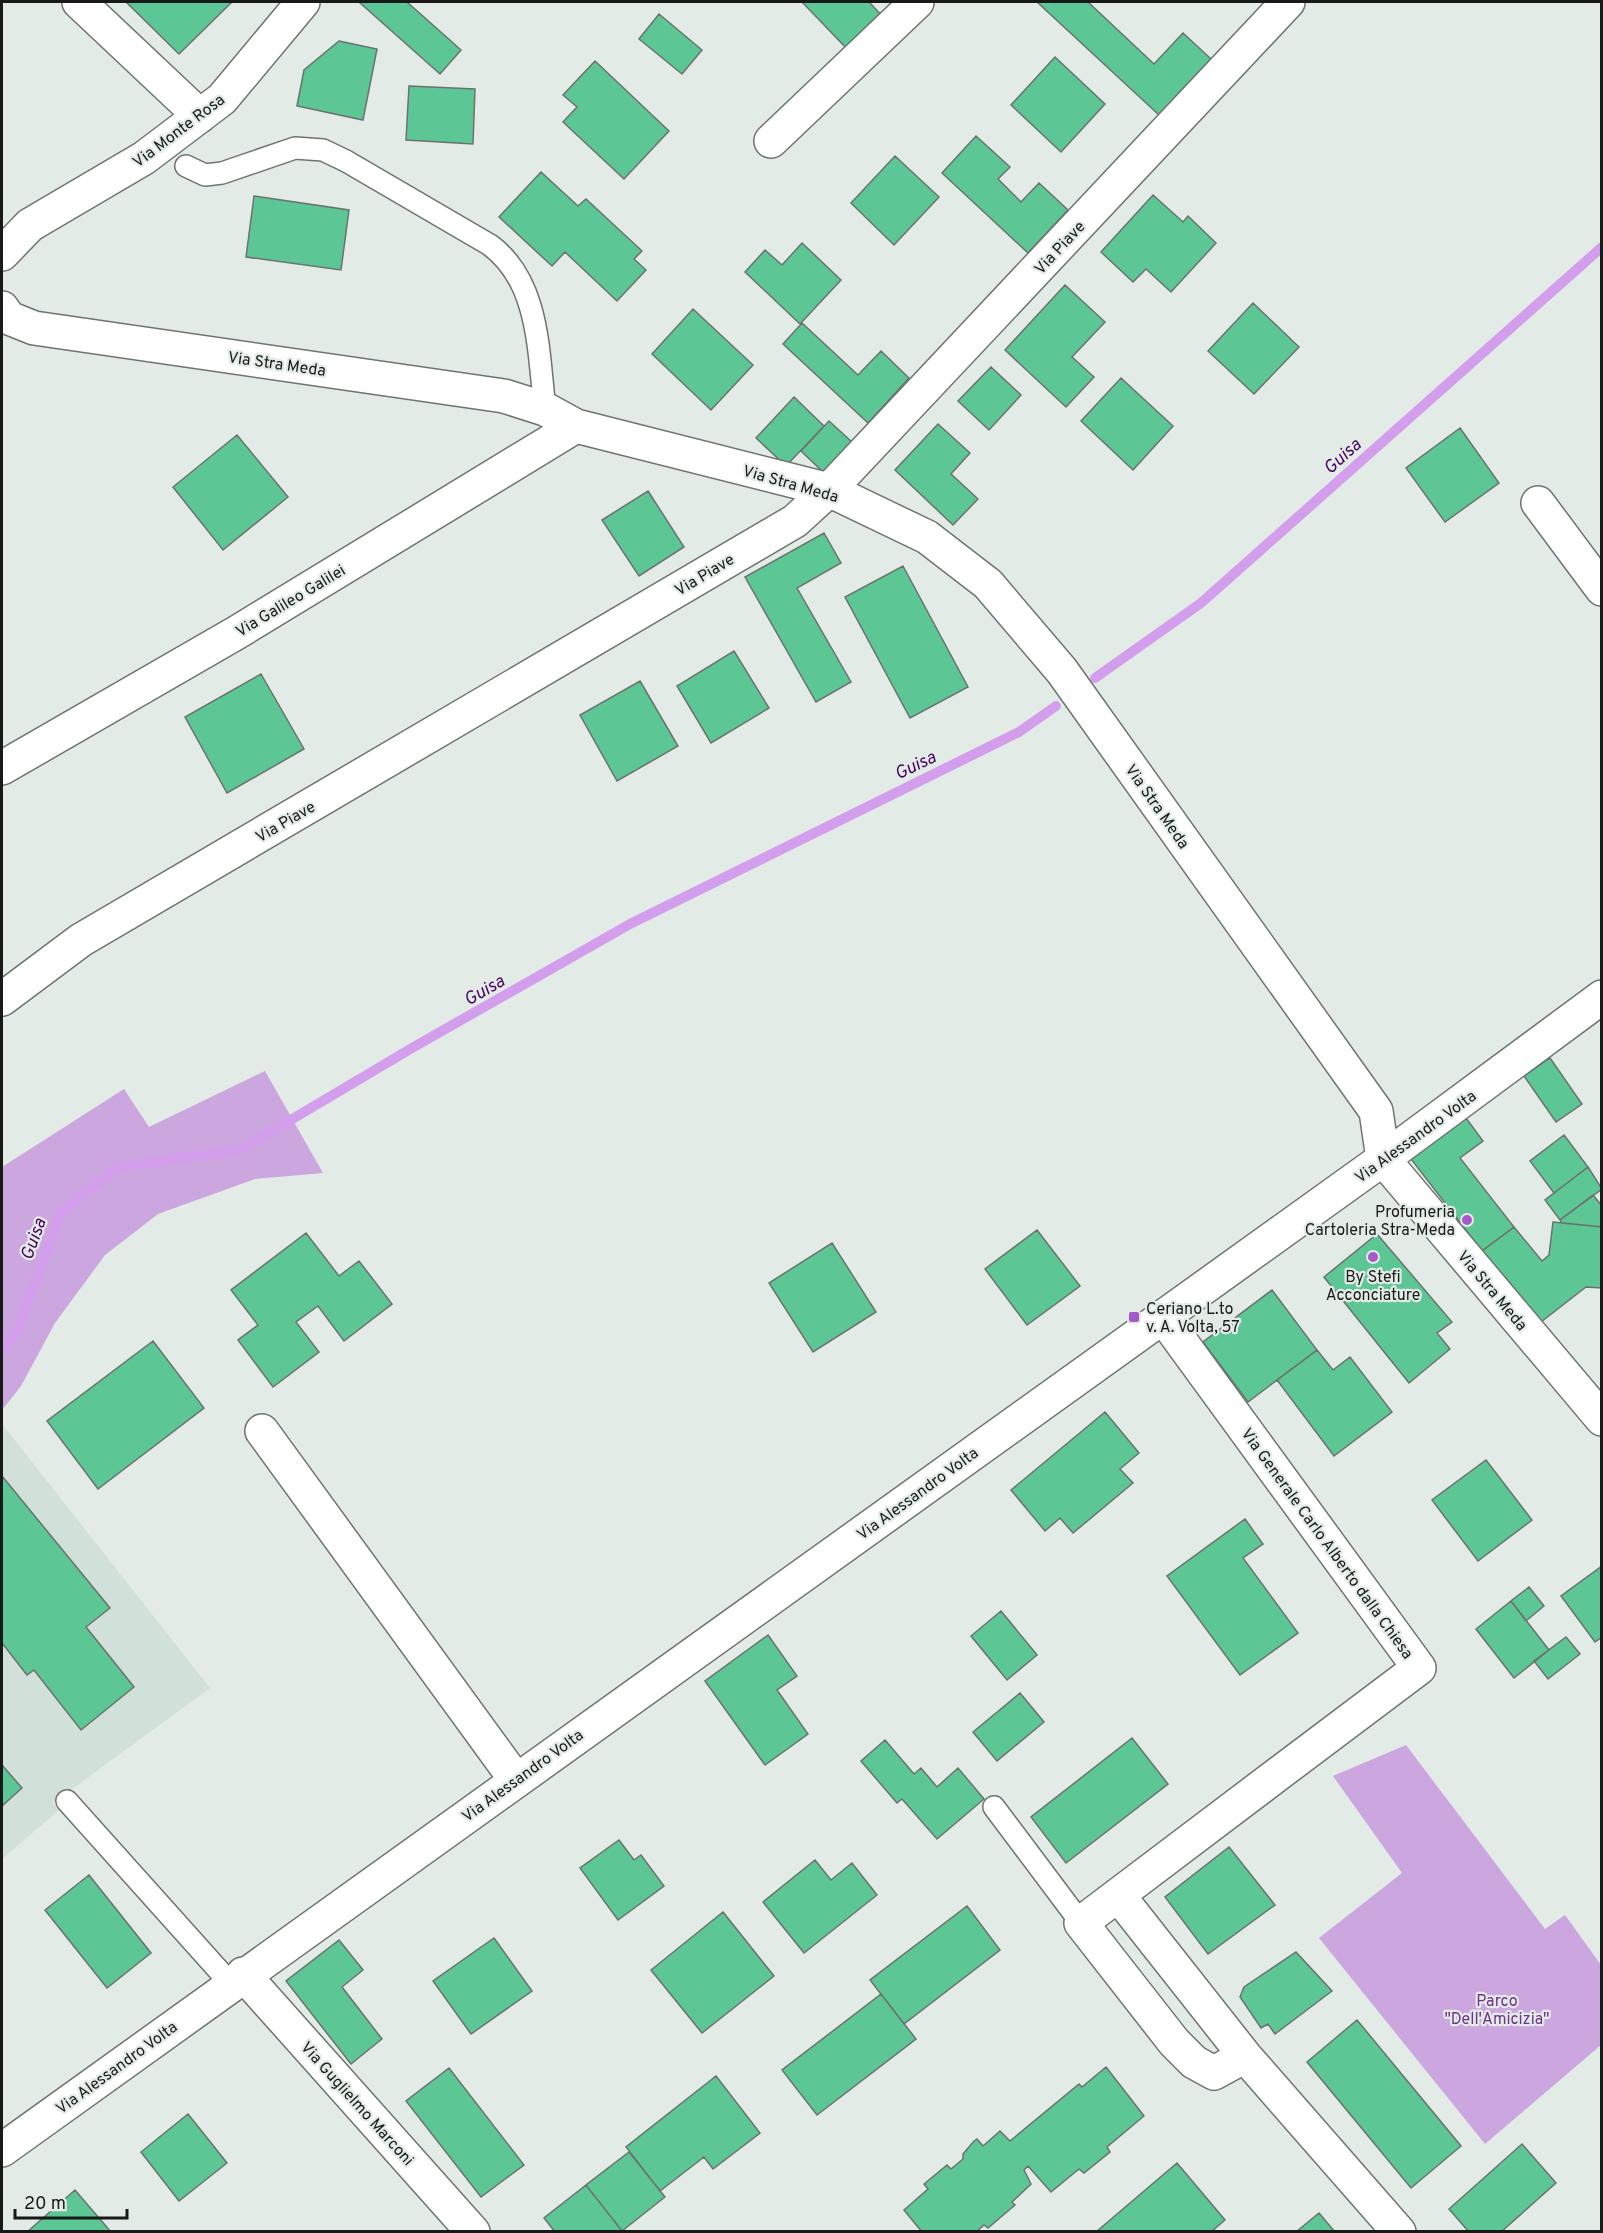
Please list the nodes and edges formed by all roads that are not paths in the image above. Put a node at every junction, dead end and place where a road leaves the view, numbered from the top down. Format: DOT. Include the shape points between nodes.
graph roads {
  1 [pos="79,2"];
  2 [pos="303,2"];
  3 [pos="917,2"];
  4 [pos="1287,2"];
  5 [pos="200,116"];
  6 [pos="771,141"];
  7 [pos="186,166"];
  8 [pos="2,254"];
  9 [pos="5,313"];
  10 [pos="545,409"];
  11 [pos="576,426"];
  12 [pos="829,490"];
  13 [pos="1538,503"];
  14 [pos="1602,589"];
  15 [pos="2,768"];
  16 [pos="1602,997"];
  17 [pos="2,999"];
  18 [pos="1383,1159"];
  19 [pos="1163,1317"];
  20 [pos="1602,1419"];
  21 [pos="262,1431"];
  22 [pos="516,1780"];
  23 [pos="68,1801"];
  24 [pos="994,1807"];
  25 [pos="1118,1895"];
  26 [pos="1082,1923"];
  27 [pos="237,1979"];
  28 [pos="1245,2056"];
  29 [pos="2,2150"];
  30 [pos="474,2232"];
  31 [pos="1399,2232"];
  1 -- 5 [label="street"];
  2 -- 5 [label="street, Via Monte Rosa" via="222,99"];
  3 -- 6 [label="street"];
  4 -- 12 [label="street, Via Piave"];
  5 -- 8 [label="street, Via Monte Rosa" via="144,159 30,225"];
  7 -- 10 [label="lane" via="205,175 295,148 323,150 490,245 508,258 519,276 534,319"];
  9 -- 10 [label="street, Via Stra Meda" via="34,328 504,396"];
  10 -- 11 [label="street, Via Stra Meda"];
  11 -- 12 [label="street, Via Stra Meda"];
  11 -- 15 [label="street, Via Galileo Galilei" via="236,633"];
  12 -- 17 [label="street, Via Piave" via="784,527 81,940"];
  12 -- 18 [label="street, Via Stra Meda" via="927,537 988,584 1062,671 1376,1111"];
  13 -- 14 [label="street"];
  16 -- 18 [label="street, Via Alessandro Volta"];
  18 -- 19 [label="street, Via Alessandro Volta"];
  18 -- 20 [label="street, Via Stra Meda"];
  19 -- 22 [label="street, Via Alessandro Volta"];
  19 -- 25 [label="street, Via Generale Carlo Alberto dalla Chiesa" via="1419,1668"];
  21 -- 22 [label="street"];
  22 -- 27 [label="street, Via Alessandro Volta"];
  23 -- 27 [label="lane"];
  24 -- 26 [label="lane"];
  25 -- 26 [label="street, Via Generale Carlo Alberto dalla Chiesa"];
  25 -- 28 [label="street"];
  26 -- 28 [label="street" via="1174,2042 1194,2062 1214,2073"];
  27 -- 29 [label="street, Via Alessandro Volta"];
  27 -- 30 [label="street, Via Guglielmo Marconi"];
  28 -- 31 [label="street"];
}
